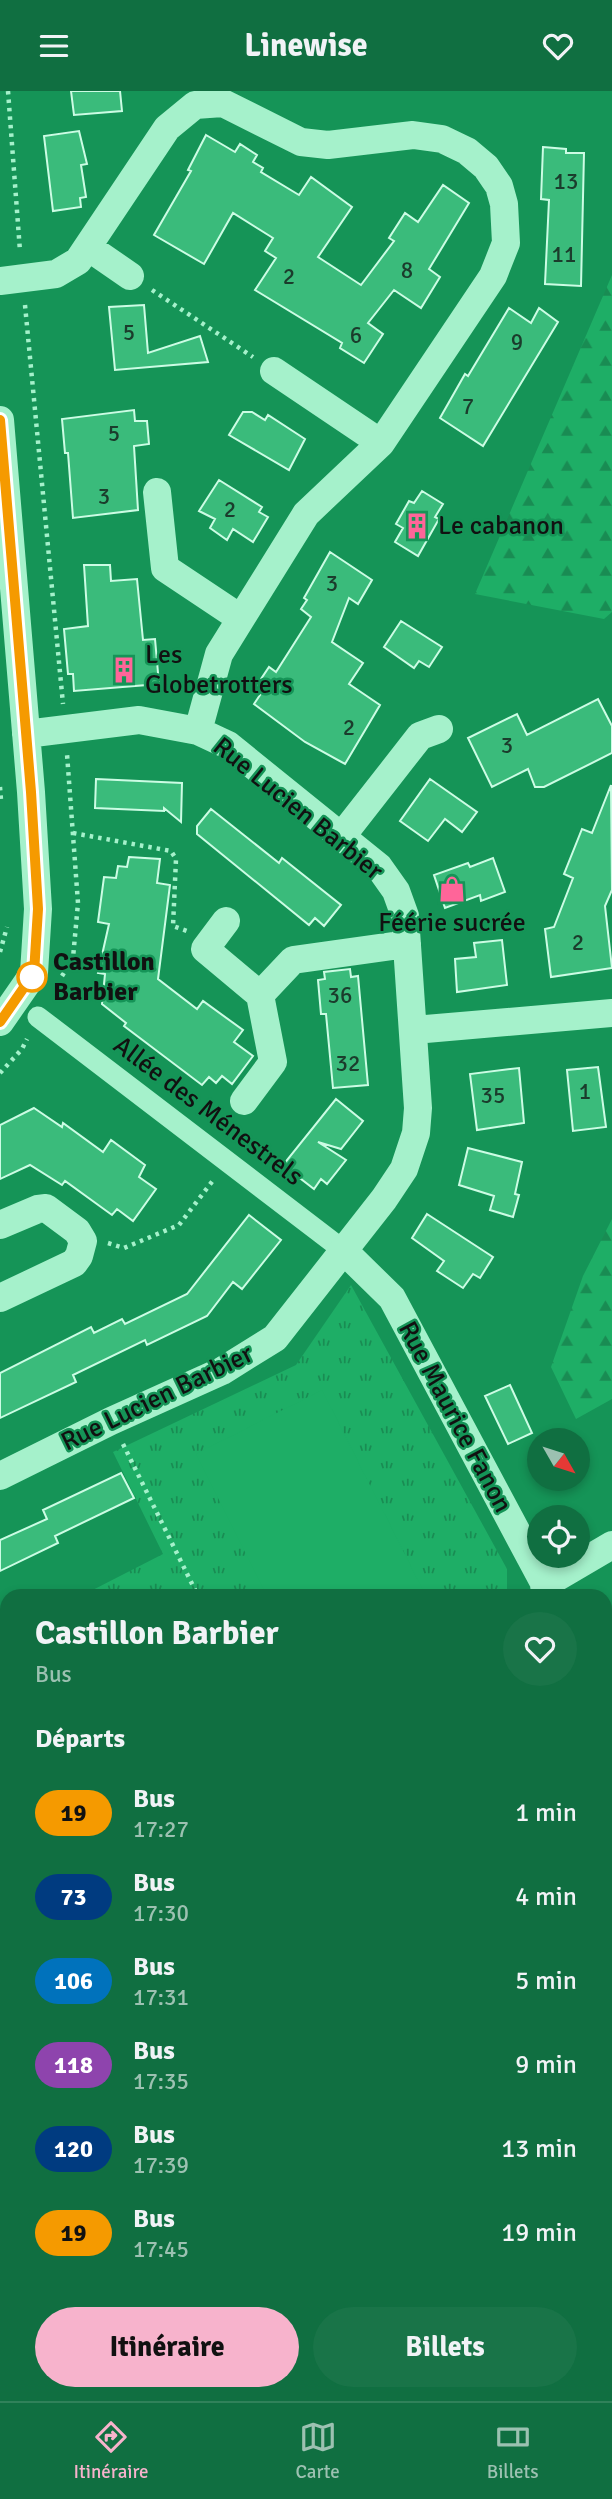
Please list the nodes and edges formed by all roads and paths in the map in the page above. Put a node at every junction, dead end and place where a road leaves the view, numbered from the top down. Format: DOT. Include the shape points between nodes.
graph roads {
  1 [pos="191,98"];
  2 [pos="88,247"];
  3 [pos="131,276"];
  4 [pos="0,281"];
  5 [pos="274,371"];
  6 [pos="0,420"];
  7 [pos="381,443"];
  8 [pos="157,492"];
  9 [pos="240,618"];
  10 [pos="9,628"];
  11 [pos="439,729"];
  12 [pos="198,731"];
  13 [pos="26,734"];
  14 [pos="73,834"];
  15 [pos="341,837"];
  16 [pos="219,930"];
  17 [pos="407,944"];
  18 [pos="260,995"];
  19 [pos="612,1013"];
  20 [pos="38,1017"];
  21 [pos="0,1022"];
  22 [pos="414,1030"];
  23 [pos="244,1101"];
  24 [pos="213,1180"];
  25 [pos="0,1225"];
  26 [pos="78,1231"];
  27 [pos="343,1250"];
  28 [pos="0,1298"];
  29 [pos="111,1421"];
  30 [pos="0,1476"];
  31 [pos="612,1545"];
  32 [pos="195,1589"];
  33 [pos="546,1589"];
  34 [pos="548,1589"];
  1 -- 2 [label="street"];
  1 -- 7 [label="street" via="223,103 301,142 328,145 413,135 442,139 467,151 499,186 506,243 493,275"];
  2 -- 3 [label="street"];
  2 -- 4 [label="street" via="78,261 56,274"];
  3 -- 5 [label="path"];
  5 -- 7 [label="street"];
  6 -- 10 [label="street"];
  7 -- 9 [label="street" via="306,514"];
  8 -- 9 [label="street" via="165,568"];
  9 -- 12 [label="street" via="219,654"];
  10 -- 13 [label="street"];
  11 -- 15 [label="street" via="420,737"];
  12 -- 13 [label="street, Rue Lucien Barbier" via="139,720"];
  12 -- 15 [label="street, Rue Lucien Barbier" via="228,745"];
  13 -- 21 [label="street" via="38,909 34,973"];
  14 -- 16 [label="path" via="171,851 176,859 173,926"];
  15 -- 17 [label="street, Rue Lucien Barbier" via="379,867 396,891 405,916"];
  16 -- 18 [label="street" via="205,949"];
  17 -- 18 [label="street" via="293,960"];
  17 -- 22 [label="street, Rue Lucien Barbier"];
  18 -- 23 [label="street" via="273,1062"];
  19 -- 22 [label="street"];
  20 -- 27 [label="street, Allée des Ménestrels"];
  22 -- 27 [label="street, Rue Lucien Barbier" via="416,1133 404,1169"];
  24 -- 26 [label="path" via="179,1225 124,1248"];
  25 -- 26 [label="street" via="46,1208"];
  26 -- 28 [label="street" via="83,1241 74,1263"];
  27 -- 29 [label="street, Rue Lucien Barbier" via="275,1338 222,1371"];
  27 -- 33 [label="street, Rue Maurice Fanon" via="392,1298"];
  29 -- 30 [label="street, Rue Lucien Barbier"];
  29 -- 32 [label="path"];
  31 -- 34 [label="street"];
}
